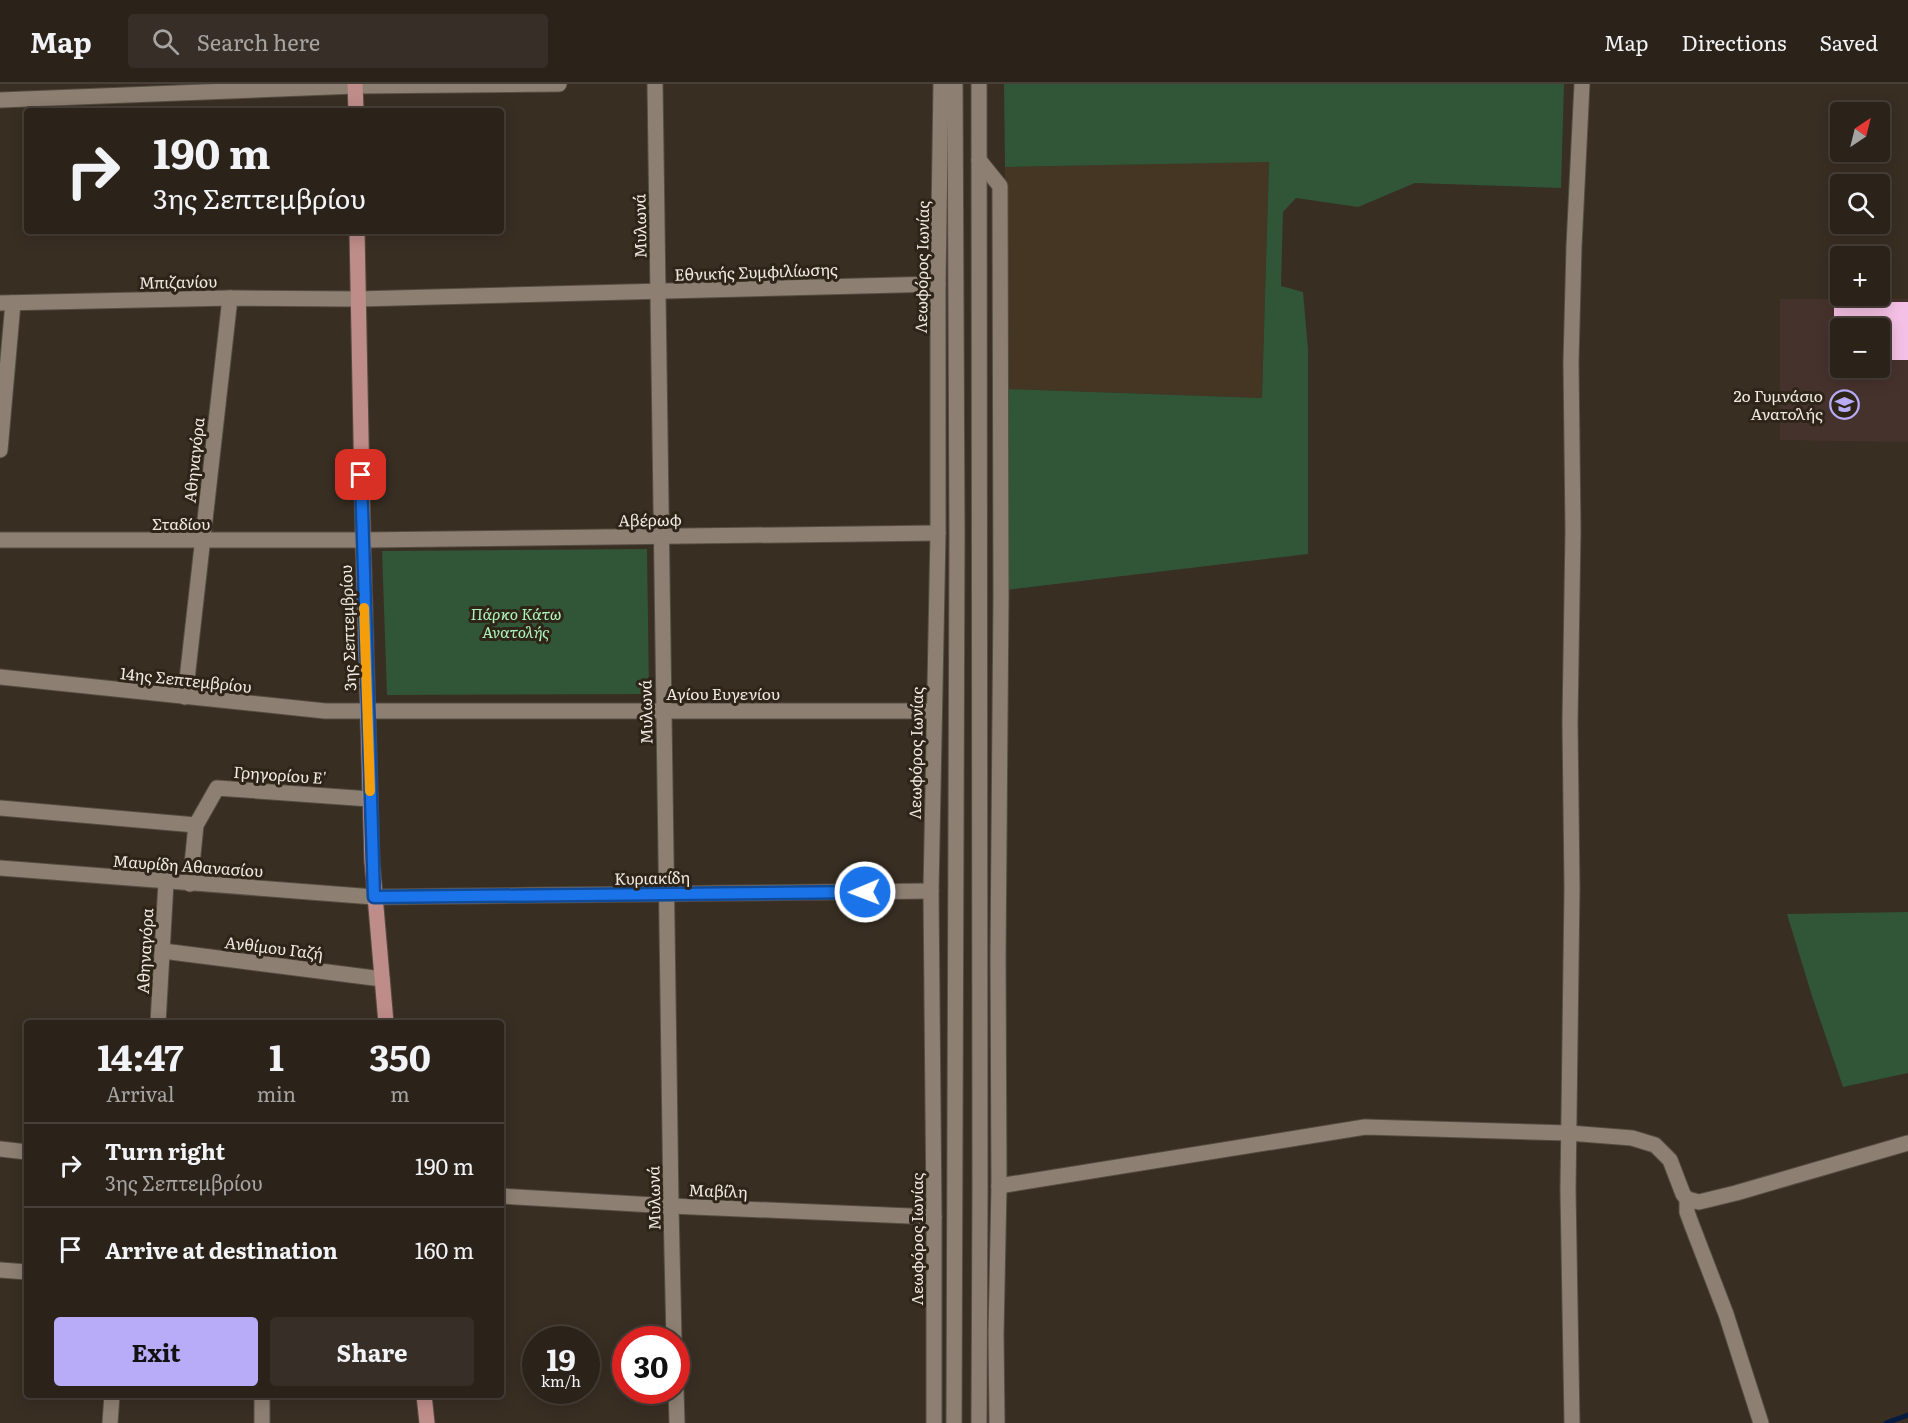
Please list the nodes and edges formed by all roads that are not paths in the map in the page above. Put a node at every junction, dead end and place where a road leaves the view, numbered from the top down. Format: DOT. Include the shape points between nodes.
graph roads {
  1 [pos="560,84"];
  2 [pos="656,84"];
  3 [pos="941,84"];
  4 [pos="955,84"];
  5 [pos="979,84"];
  6 [pos="1582,84"];
  7 [pos="336,85"];
  8 [pos="355,85"];
  9 [pos="0,100"];
  10 [pos="356,108"];
  11 [pos="979,160"];
  12 [pos="357,234"];
  13 [pos="938,284"];
  14 [pos="658,291"];
  15 [pos="230,298"];
  16 [pos="358,299"];
  17 [pos="7,303"];
  18 [pos="0,450"];
  19 [pos="938,533"];
  20 [pos="661,537"];
  21 [pos="0,540"];
  22 [pos="363,540"];
  23 [pos="202,541"];
  24 [pos="0,676"];
  25 [pos="185,697"];
  26 [pos="368,711"];
  27 [pos="663,711"];
  28 [pos="934,711"];
  29 [pos="370,799"];
  30 [pos="0,808"];
  31 [pos="196,825"];
  32 [pos="0,868"];
  33 [pos="166,882"];
  34 [pos="190,884"];
  35 [pos="931,891"];
  36 [pos="666,894"];
  37 [pos="374,897"];
  38 [pos="163,951"];
  39 [pos="382,979"];
  40 [pos="158,1020"];
  41 [pos="386,1020"];
  42 [pos="1569,1133"];
  43 [pos="1908,1143"];
  44 [pos="0,1149"];
  45 [pos="24,1152"];
  46 [pos="999,1186"];
  47 [pos="504,1196"];
  48 [pos="1687,1199"];
  49 [pos="671,1206"];
  50 [pos="934,1217"];
  51 [pos="0,1270"];
  52 [pos="24,1272"];
  53 [pos="674,1326"];
  54 [pos="112,1398"];
  55 [pos="262,1398"];
  56 [pos="424,1398"];
  57 [pos="676,1404"];
  58 [pos="110,1423"];
  59 [pos="262,1423"];
  60 [pos="427,1423"];
  61 [pos="677,1423"];
  62 [pos="934,1423"];
  63 [pos="954,1423"];
  64 [pos="979,1423"];
  65 [pos="997,1423"];
  66 [pos="1572,1423"];
  67 [pos="1761,1423"];
  1 -- 8 [label="street"];
  2 -- 14 [label="street, Μυλωνά"];
  3 -- 13 [label="street, Λεωφόρος Ιωνίας"];
  4 -- 63 [label="street, Λεωφόρος Ιωνίας"];
  5 -- 11 [label="street"];
  6 -- 42 [label="street" via="1571,362"];
  7 -- 8 [label="street"];
  7 -- 9 [label="street"];
  8 -- 10 [label="main road"];
  11 -- 46 [label="street" via="1000,186"];
  11 -- 64 [label="street"];
  12 -- 16 [label="main road, 3ης Σεπτεμβρίου"];
  13 -- 14 [label="street, Εθνικής Συμφιλίωσης"];
  13 -- 19 [label="street, Λεωφόρος Ιωνίας"];
  14 -- 16 [label="street, Εθνικής Συμφιλίωσης"];
  14 -- 20 [label="street, Μυλωνά"];
  15 -- 16 [label="street, Μπιζανίου"];
  15 -- 17 [label="street, Μπιζανίου"];
  15 -- 23 [label="street, Αθηναγόρα"];
  16 -- 22 [label="main road, 3ης Σεπτεμβρίου"];
  17 -- 18 [label="street"];
  19 -- 20 [label="street, Αβέρωφ"];
  19 -- 28 [label="street, Λεωφόρος Ιωνίας"];
  20 -- 22 [label="street, Αβέρωφ"];
  20 -- 27 [label="street, Μυλωνά"];
  21 -- 23 [label="street, Σταδίου"];
  22 -- 23 [label="street, Σταδίου"];
  22 -- 26 [label="main road, 3ης Σεπτεμβρίου"];
  23 -- 25 [label="street, Αθηναγόρα"];
  24 -- 25 [label="street, 14ης Σεπτεμβρίου"];
  25 -- 26 [label="street, 14ης Σεπτεμβρίου" via="313,710"];
  26 -- 27 [label="street, Αγίου Ευγενίου"];
  26 -- 29 [label="main road, 3ης Σεπτεμβρίου"];
  27 -- 28 [label="street, Αγίου Ευγενίου"];
  27 -- 36 [label="street, Μυλωνά"];
  28 -- 35 [label="street, Λεωφόρος Ιωνίας"];
  29 -- 31 [label="street, Γρηγορίου Ε'" via="217,788"];
  29 -- 37 [label="main road, 3ης Σεπτεμβρίου"];
  30 -- 31 [label="street"];
  31 -- 34 [label="street, Γρηγορίου Ε'"];
  32 -- 33 [label="street, Μαυρίδη Αθανασίου"];
  33 -- 34 [label="street, Μαυρίδη Αθανασίου"];
  33 -- 38 [label="street, Αθηναγόρα"];
  34 -- 37 [label="street, Μαυρίδη Αθανασίου"];
  35 -- 36 [label="street, Κυριακίδη"];
  35 -- 50 [label="street, Λεωφόρος Ιωνίας"];
  36 -- 37 [label="street, Κυριακίδη"];
  36 -- 49 [label="street, Μυλωνά"];
  37 -- 39 [label="main road, 3ης Σεπτεμβρίου"];
  38 -- 39 [label="street, Ανθίμου Γαζή"];
  38 -- 40 [label="street, Αθηναγόρα"];
  39 -- 41 [label="main road, 3ης Σεπτεμβρίου"];
  42 -- 46 [label="street" via="1365,1127"];
  42 -- 48 [label="street" via="1632,1138 1655,1145 1671,1160"];
  42 -- 66 [label="street"];
  43 -- 48 [label="street" via="1736,1193 1699,1202"];
  44 -- 45 [label="street"];
  46 -- 65 [label="street"];
  47 -- 49 [label="street, Μαβίλη"];
  48 -- 67 [label="street" via="1687,1212 1726,1314"];
  49 -- 50 [label="street, Μαβίλη"];
  49 -- 53 [label="street, Μυλωνά"];
  50 -- 62 [label="street, Λεωφόρος Ιωνίας"];
  51 -- 52 [label="street"];
  54 -- 58 [label="street"];
  55 -- 59 [label="street"];
  56 -- 60 [label="main road"];
  57 -- 61 [label="street"];
}
